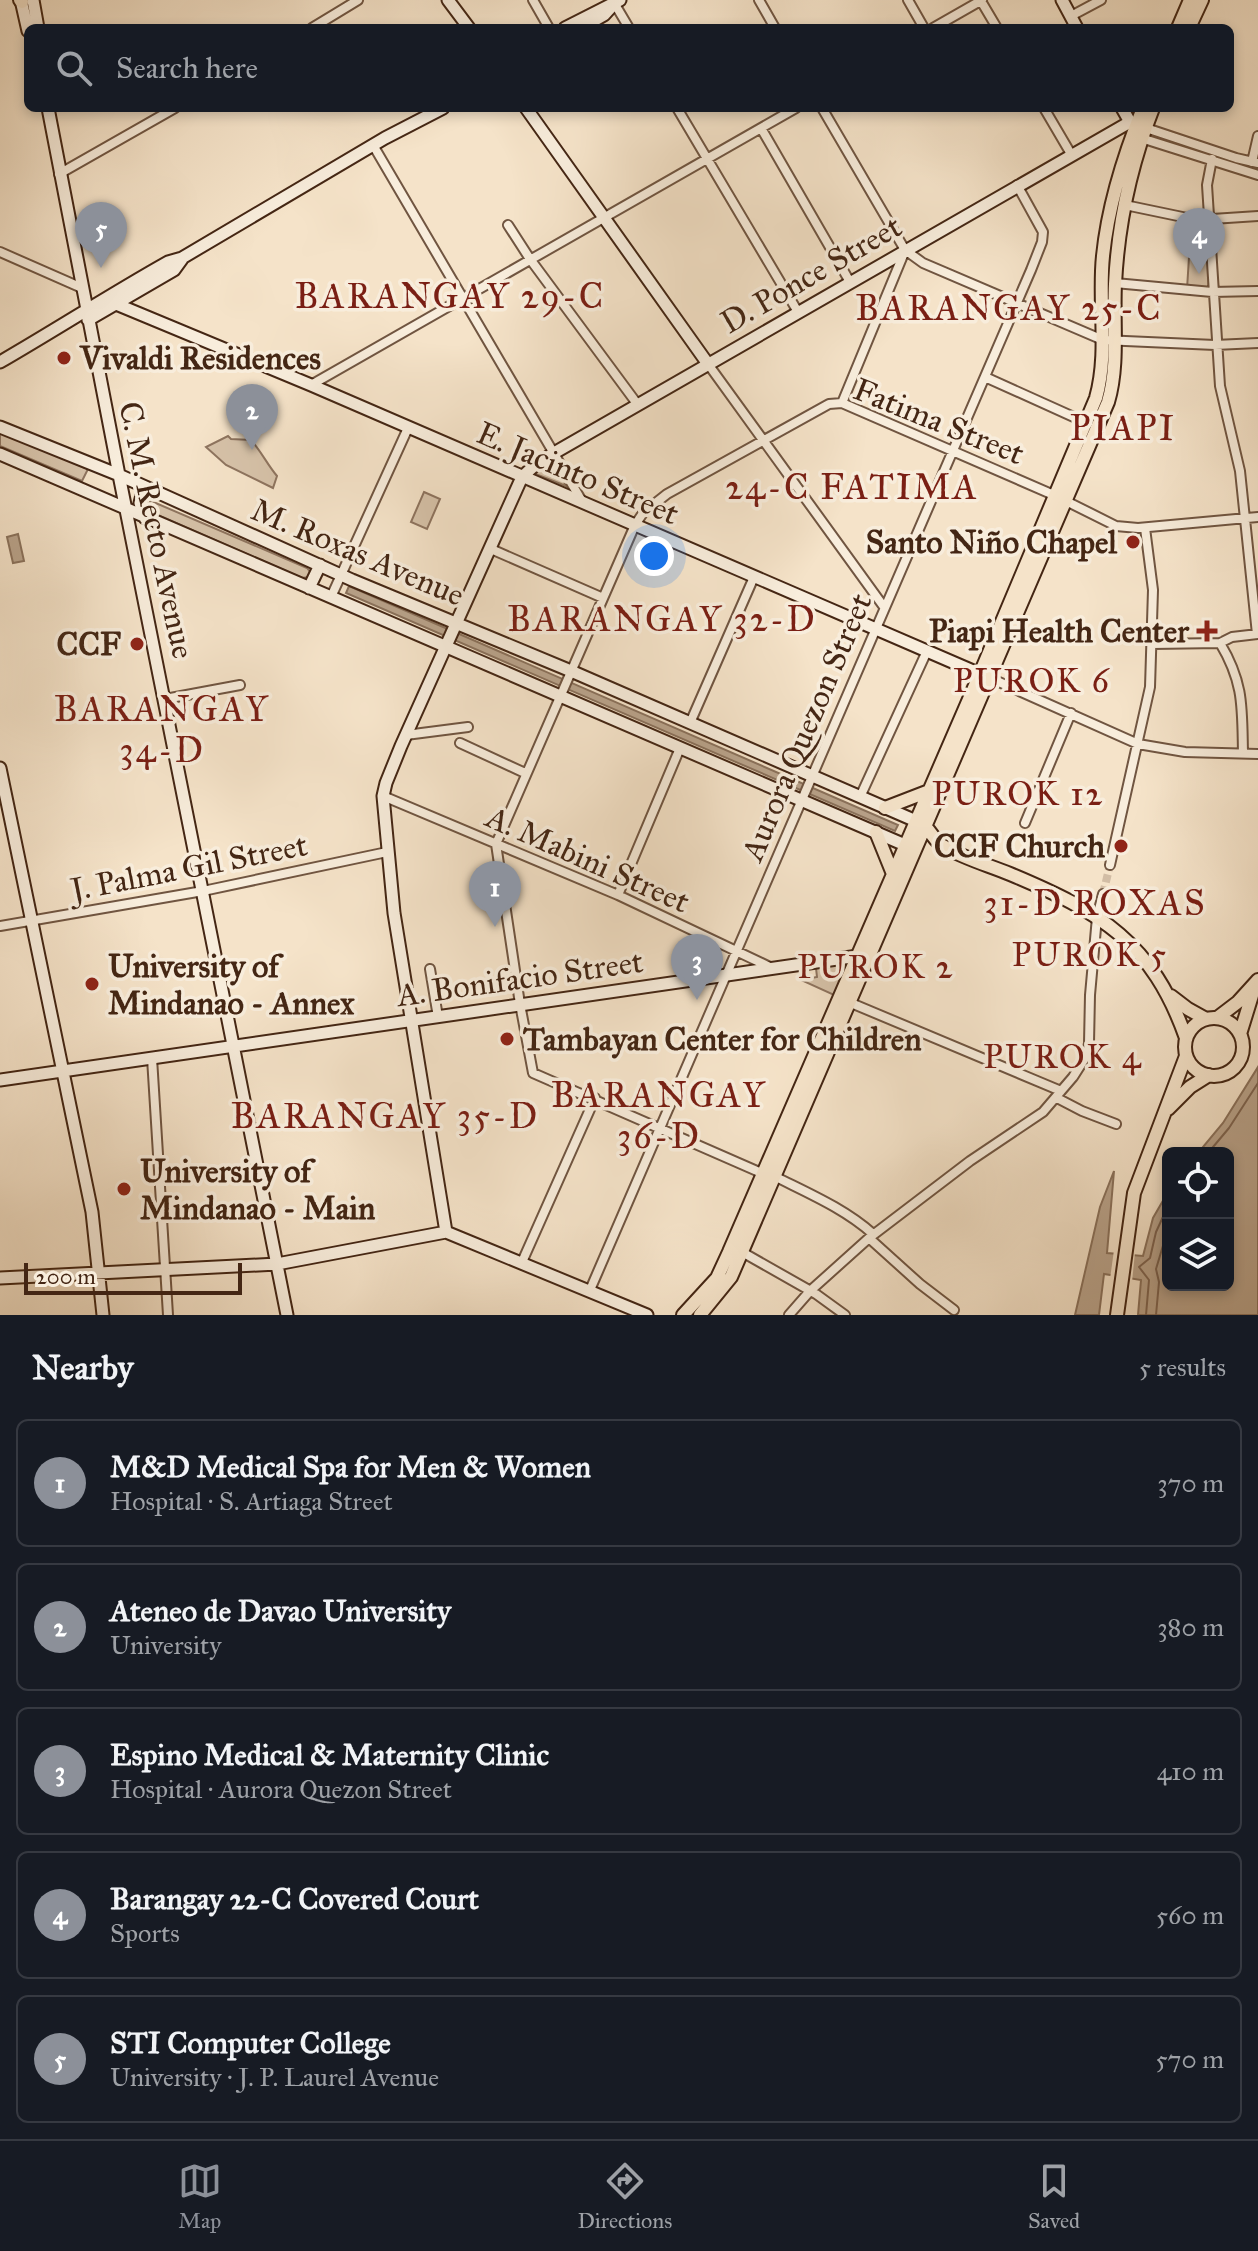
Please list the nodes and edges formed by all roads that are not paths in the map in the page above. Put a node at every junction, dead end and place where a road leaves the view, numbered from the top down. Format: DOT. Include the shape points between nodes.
graph roads {
  1 [pos="24,0"];
  2 [pos="448,0"];
  3 [pos="533,0"];
  4 [pos="759,0"];
  5 [pos="908,0"];
  6 [pos="981,0"];
  7 [pos="1062,0"];
  8 [pos="1101,0"];
  9 [pos="1190,0"];
  10 [pos="1202,0"];
  11 [pos="615,1"];
  12 [pos="352,2"];
  13 [pos="1071,16"];
  14 [pos="27,24"];
  15 [pos="36,24"];
  16 [pos="318,24"];
  17 [pos="466,24"];
  18 [pos="547,24"];
  19 [pos="572,24"];
  20 [pos="588,24"];
  21 [pos="627,24"];
  22 [pos="773,24"];
  23 [pos="922,24"];
  24 [pos="940,24"];
  25 [pos="995,24"];
  26 [pos="1075,24"];
  27 [pos="1180,24"];
  28 [pos="1191,24"];
  29 [pos="49,112"];
  30 [pos="168,112"];
  31 [pos="423,112"];
  32 [pos="435,112"];
  33 [pos="529,112"];
  34 [pos="679,112"];
  35 [pos="789,112"];
  36 [pos="824,112"];
  37 [pos="1046,112"];
  38 [pos="1125,112"];
  39 [pos="1142,112"];
  40 [pos="1150,112"];
  41 [pos="761,128"];
  42 [pos="1137,129"];
  43 [pos="1258,136"];
  44 [pos="387,137"];
  45 [pos="373,145"];
  46 [pos="1071,154"];
  47 [pos="707,158"];
  48 [pos="1212,159"];
  49 [pos="1255,162"];
  50 [pos="59,174"];
  51 [pos="1258,175"];
  52 [pos="1017,185"];
  53 [pos="1125,205"];
  54 [pos="1258,216"];
  55 [pos="604,217"];
  56 [pos="1208,220"];
  57 [pos="508,225"];
  58 [pos="905,250"];
  59 [pos="0,252"];
  60 [pos="182,258"];
  61 [pos="530,259"];
  62 [pos="850,282"];
  63 [pos="1115,283"];
  64 [pos="82,290"];
  65 [pos="138,291"];
  66 [pos="1258,291"];
  67 [pos="1212,292"];
  68 [pos="464,297"];
  69 [pos="104,298"];
  70 [pos="116,304"];
  71 [pos="1016,304"];
  72 [pos="798,312"];
  73 [pos="87,314"];
  74 [pos="145,315"];
  75 [pos="69,322"];
  76 [pos="1108,341"];
  77 [pos="1258,343"];
  78 [pos="1215,345"];
  79 [pos="0,362"];
  80 [pos="708,364"];
  81 [pos="985,377"];
  82 [pos="311,385"];
  83 [pos="842,403"];
  84 [pos="638,405"];
  85 [pos="1087,423"];
  86 [pos="0,427"];
  87 [pos="408,428"];
  88 [pos="764,440"];
  89 [pos="952,451"];
  90 [pos="554,453"];
  91 [pos="0,454"];
  92 [pos="119,475"];
  93 [pos="522,477"];
  94 [pos="144,487"];
  95 [pos="1061,498"];
  96 [pos="583,503"];
  97 [pos="126,509"];
  98 [pos="1258,517"];
  99 [pos="145,518"];
  100 [pos="1246,518"];
  101 [pos="635,525"];
  102 [pos="1145,528"];
  103 [pos="491,549"];
  104 [pos="320,565"];
  105 [pos="342,575"];
  106 [pos="754,577"];
  107 [pos="309,588"];
  108 [pos="331,597"];
  109 [pos="603,598"];
  110 [pos="884,607"];
  111 [pos="874,628"];
  112 [pos="451,634"];
  113 [pos="1257,634"];
  114 [pos="1220,643"];
  115 [pos="1152,644"];
  116 [pos="927,651"];
  117 [pos="985,676"];
  118 [pos="565,684"];
  119 [pos="240,685"];
  120 [pos="165,699"];
  121 [pos="1071,713"];
  122 [pos="690,723"];
  123 [pos="468,727"];
  124 [pos="406,735"];
  125 [pos="460,743"];
  126 [pos="1138,744"];
  127 [pos="680,748"];
  128 [pos="1243,753"];
  129 [pos="1258,754"];
  130 [pos="0,768"];
  131 [pos="525,773"];
  132 [pos="812,776"];
  133 [pos="929,791"];
  134 [pos="383,796"];
  135 [pos="860,797"];
  136 [pos="801,800"];
  137 [pos="885,808"];
  138 [pos="1025,823"];
  139 [pos="921,824"];
  140 [pos="876,832"];
  141 [pos="496,844"];
  142 [pos="940,845"];
  143 [pos="911,847"];
  144 [pos="387,852"];
  145 [pos="1110,865"];
  146 [pos="893,874"];
  147 [pos="203,891"];
  148 [pos="1103,894"];
  149 [pos="618,895"];
  150 [pos="1097,917"];
  151 [pos="33,922"];
  152 [pos="0,926"];
  153 [pos="735,951"];
  154 [pos="858,956"];
  155 [pos="773,968"];
  156 [pos="430,969"];
  157 [pos="725,975"];
  158 [pos="1257,982"];
  159 [pos="1166,991"];
  160 [pos="851,1003"];
  161 [pos="520,1004"];
  162 [pos="438,1017"];
  163 [pos="1212,1018"];
  164 [pos="412,1021"];
  165 [pos="1240,1034"];
  166 [pos="1186,1038"];
  167 [pos="232,1046"];
  168 [pos="1186,1056"];
  169 [pos="152,1058"];
  170 [pos="61,1071"];
  171 [pos="1209,1075"];
  172 [pos="0,1080"];
  173 [pos="1059,1094"];
  174 [pos="595,1098"];
  175 [pos="1164,1114"];
  176 [pos="1116,1124"];
  177 [pos="660,1127"];
  178 [pos="770,1175"];
  179 [pos="446,1232"];
  180 [pos="871,1236"];
  181 [pos="742,1252"];
  182 [pos="522,1262"];
  183 [pos="277,1264"];
  184 [pos="166,1271"];
  185 [pos="101,1275"];
  186 [pos="0,1278"];
  187 [pos="590,1290"];
  188 [pos="810,1291"];
  189 [pos="954,1310"];
  190 [pos="103,1315"];
  191 [pos="168,1315"];
  192 [pos="287,1315"];
  193 [pos="647,1315"];
  194 [pos="683,1315"];
  195 [pos="700,1315"];
  196 [pos="789,1315"];
  197 [pos="845,1315"];
  198 [pos="1117,1315"];
  1 -- 14 [label="main road"];
  1 -- 15 [label="main road"];
  2 -- 17 [label="main road"];
  3 -- 18 [label="street"];
  4 -- 22 [label="street"];
  5 -- 23 [label="street"];
  6 -- 24 [label="street"];
  6 -- 25 [label="street"];
  7 -- 13 [label="main road"];
  8 -- 13 [label="street"];
  9 -- 27 [label="main road"];
  10 -- 28 [label="main road"];
  11 -- 19 [label="main road"];
  11 -- 20 [label="main road"];
  11 -- 21 [label="street"];
  12 -- 16 [label="street"];
  13 -- 26 [label="main road"];
  29 -- 50 [label="main road, C. M. Recto Avenue"];
  30 -- 50 [label="street"];
  31 -- 44 [label="main road"];
  32 -- 44 [label="main road"];
  33 -- 55 [label="main road"];
  34 -- 47 [label="street"];
  35 -- 41 [label="street"];
  36 -- 58 [label="street"];
  37 -- 46 [label="street"];
  38 -- 42 [label="main road"];
  39 -- 42 [label="main road"];
  40 -- 42 [label="main road"];
  41 -- 47 [label="street"];
  41 -- 62 [label="street"];
  42 -- 46 [label="main road, D. Ponce Street"];
  42 -- 48 [label="street"];
  42 -- 49 [label="street"];
  42 -- 53 [label="main road"];
  42 -- 76 [label="main road" via="1103,256"];
  43 -- 49 [label="street"];
  44 -- 45 [label="main road"];
  45 -- 60 [label="main road"];
  45 -- 68 [label="street"];
  46 -- 52 [label="main road, D. Ponce Street"];
  47 -- 55 [label="street"];
  47 -- 72 [label="street"];
  48 -- 51 [label="street"];
  48 -- 56 [label="street"];
  50 -- 64 [label="main road, C. M. Recto Avenue"];
  52 -- 58 [label="main road, D. Ponce Street"];
  52 -- 71 [label="street, Aurora Quezon Street" via="1043,237"];
  53 -- 56 [label="street"];
  53 -- 63 [label="main road"];
  54 -- 56 [label="street"];
  55 -- 61 [label="street"];
  55 -- 80 [label="main road"];
  56 -- 67 [label="street"];
  57 -- 61 [label="street"];
  58 -- 62 [label="main road, D. Ponce Street"];
  58 -- 71 [label="street"];
  58 -- 83 [label="street"];
  59 -- 64 [label="street"];
  60 -- 65 [label="main road" via="174,270"];
  60 -- 69 [label="main road"];
  61 -- 68 [label="street"];
  61 -- 84 [label="street"];
  62 -- 72 [label="main road, D. Ponce Street"];
  63 -- 67 [label="street"];
  63 -- 76 [label="main road"];
  64 -- 69 [label="main road"];
  64 -- 73 [label="main road, C. M. Recto Avenue"];
  64 -- 75 [label="main road"];
  65 -- 70 [label="main road"];
  65 -- 74 [label="main road"];
  66 -- 67 [label="street"];
  67 -- 78 [label="street"];
  68 -- 82 [label="street"];
  68 -- 90 [label="street"];
  69 -- 73 [label="main road"];
  70 -- 73 [label="main road"];
  70 -- 74 [label="main road, E. Jacinto Street"];
  71 -- 76 [label="street"];
  71 -- 81 [label="street, Aurora Quezon Street"];
  72 -- 80 [label="main road, D. Ponce Street"];
  73 -- 75 [label="main road"];
  73 -- 92 [label="main road, C. M. Recto Avenue"];
  74 -- 82 [label="main road, E. Jacinto Street"];
  75 -- 79 [label="main road"];
  76 -- 78 [label="street"];
  76 -- 85 [label="main road"];
  76 -- 95 [label="main road" via="1111,392"];
  77 -- 78 [label="street"];
  78 -- 100 [label="street"];
  80 -- 84 [label="main road, D. Ponce Street"];
  80 -- 88 [label="street"];
  81 -- 85 [label="street"];
  81 -- 89 [label="street, Aurora Quezon Street"];
  82 -- 87 [label="main road, E. Jacinto Street"];
  83 -- 88 [label="street, Fatima Street" via="829,404"];
  83 -- 89 [label="street, Fatima Street"];
  84 -- 90 [label="main road, D. Ponce Street"];
  85 -- 95 [label="main road"];
  86 -- 92 [label="main road, M. Roxas Avenue"];
  87 -- 93 [label="main road, E. Jacinto Street"];
  87 -- 105 [label="street"];
  88 -- 101 [label="street, Fatima Street" via="667,494"];
  88 -- 110 [label="street"];
  89 -- 95 [label="street, Fatima Street"];
  89 -- 110 [label="street, Aurora Quezon Street"];
  90 -- 93 [label="main road, D. Ponce Street"];
  90 -- 96 [label="street"];
  91 -- 97 [label="main road, M. Roxas Avenue"];
  92 -- 94 [label="main road, M. Roxas Avenue"];
  92 -- 97 [label="main road, C. M. Recto Avenue"];
  93 -- 96 [label="main road, E. Jacinto Street"];
  93 -- 103 [label="main road"];
  94 -- 99 [label="main road" via="140,501"];
  94 -- 104 [label="main road, M. Roxas Avenue"];
  95 -- 102 [label="street, Fatima Street" via="1116,526"];
  95 -- 117 [label="main road"];
  96 -- 101 [label="main road, E. Jacinto Street"];
  97 -- 99 [label="main road, M. Roxas Avenue"];
  97 -- 120 [label="main road, C. M. Recto Avenue"];
  98 -- 100 [label="street, Fatima Street"];
  99 -- 107 [label="main road, M. Roxas Avenue"];
  100 -- 102 [label="street, Fatima Street"];
  100 -- 113 [label="street"];
  101 -- 106 [label="main road, E. Jacinto Street"];
  101 -- 109 [label="street"];
  102 -- 115 [label="street" via="1153,590"];
  103 -- 109 [label="street"];
  103 -- 112 [label="main road"];
  104 -- 105 [label="main road, M. Roxas Avenue"];
  104 -- 107 [label="main road"];
  105 -- 108 [label="street"];
  105 -- 112 [label="main road, M. Roxas Avenue"];
  106 -- 111 [label="main road, E. Jacinto Street"];
  106 -- 122 [label="street"];
  107 -- 108 [label="main road, M. Roxas Avenue"];
  108 -- 112 [label="main road, M. Roxas Avenue"];
  109 -- 118 [label="street"];
  110 -- 111 [label="street, Aurora Quezon Street"];
  111 -- 116 [label="main road, E. Jacinto Street"];
  111 -- 132 [label="street, Aurora Quezon Street"];
  112 -- 118 [label="main road, M. Roxas Avenue"];
  112 -- 118 [label="main road, M. Roxas Avenue"];
  112 -- 124 [label="main road"];
  113 -- 114 [label="street"];
  114 -- 115 [label="street"];
  114 -- 128 [label="street" via="1239,683"];
  115 -- 126 [label="street"];
  116 -- 117 [label="main road, E. Jacinto Street"];
  116 -- 135 [label="street"];
  117 -- 121 [label="street"];
  117 -- 133 [label="main road"];
  117 -- 139 [label="main road"];
  118 -- 122 [label="main road, M. Roxas Avenue"];
  118 -- 127 [label="main road, M. Roxas Avenue"];
  118 -- 131 [label="street"];
  119 -- 120 [label="street"];
  120 -- 147 [label="main road, C. M. Recto Avenue"];
  121 -- 126 [label="street"];
  121 -- 138 [label="street"];
  122 -- 132 [label="main road, M. Roxas Avenue"];
  123 -- 124 [label="street"];
  124 -- 134 [label="main road"];
  125 -- 131 [label="street"];
  126 -- 128 [label="street"];
  126 -- 145 [label="street"];
  127 -- 136 [label="main road, M. Roxas Avenue"];
  127 -- 149 [label="street"];
  128 -- 129 [label="street"];
  130 -- 151 [label="main road"];
  131 -- 141 [label="street"];
  132 -- 135 [label="main road, M. Roxas Avenue"];
  132 -- 136 [label="street, Aurora Quezon Street"];
  133 -- 137 [label="main road"];
  133 -- 139 [label="main road"];
  134 -- 141 [label="street, A. Mabini Street"];
  134 -- 144 [label="main road"];
  135 -- 137 [label="main road, M. Roxas Avenue"];
  136 -- 140 [label="main road, M. Roxas Avenue"];
  136 -- 153 [label="street, Aurora Quezon Street"];
  137 -- 139 [label="main road, M. Roxas Avenue"];
  139 -- 142 [label="main road"];
  139 -- 143 [label="main road"];
  140 -- 143 [label="main road, M. Roxas Avenue"];
  140 -- 146 [label="main road"];
  141 -- 149 [label="street, A. Mabini Street"];
  141 -- 161 [label="street"];
  142 -- 143 [label="main road"];
  142 -- 150 [label="main road" via="1050,891"];
  143 -- 146 [label="main road"];
  143 -- 160 [label="main road"];
  144 -- 147 [label="street, J. Palma Gil Street"];
  144 -- 164 [label="main road"];
  146 -- 154 [label="main road"];
  147 -- 151 [label="street, J. Palma Gil Street"];
  147 -- 167 [label="main road, C. M. Recto Avenue"];
  148 -- 150 [label="street"];
  149 -- 153 [label="street, A. Mabini Street"];
  150 -- 159 [label="main road" via="1136,950"];
  150 -- 173 [label="street" via="1087,1055"];
  151 -- 152 [label="street, J. Palma Gil Street"];
  151 -- 170 [label="main road"];
  153 -- 155 [label="street, A. Mabini Street"];
  153 -- 157 [label="street, Aurora Quezon Street"];
  154 -- 155 [label="main road, A. Bonifacio Street"];
  154 -- 178 [label="main road"];
  155 -- 157 [label="main road, A. Bonifacio Street"];
  156 -- 162 [label="street"];
  157 -- 161 [label="main road, A. Bonifacio Street"];
  157 -- 177 [label="street, Aurora Quezon Street"];
  158 -- 163 [label="main road"];
  158 -- 165 [label="main road"];
  159 -- 163 [label="main road" via="1188,1009"];
  159 -- 166 [label="main road"];
  160 -- 173 [label="street"];
  160 -- 178 [label="main road"];
  161 -- 162 [label="main road, A. Bonifacio Street"];
  161 -- 174 [label="street" via="533,1073"];
  162 -- 164 [label="main road, A. Bonifacio Street"];
  163 -- 165 [label="main road" via="1233,1025"];
  163 -- 166 [label="main road" via="1191,1028"];
  164 -- 167 [label="main road, A. Bonifacio Street"];
  164 -- 179 [label="main road"];
  165 -- 171 [label="main road" via="1239,1062 1226,1073"];
  166 -- 168 [label="main road"];
  167 -- 169 [label="main road, A. Bonifacio Street"];
  167 -- 183 [label="main road, C. M. Recto Avenue"];
  168 -- 171 [label="main road" via="1195,1069"];
  168 -- 175 [label="main road"];
  169 -- 170 [label="main road, A. Bonifacio Street"];
  169 -- 184 [label="street"];
  170 -- 172 [label="main road, A. Bonifacio Street"];
  170 -- 185 [label="main road"];
  171 -- 175 [label="main road"];
  173 -- 176 [label="street" via="1082,1111"];
  173 -- 180 [label="street" via="1043,1112"];
  174 -- 177 [label="street"];
  174 -- 182 [label="street"];
  175 -- 198 [label="main road" via="1134,1193"];
  177 -- 178 [label="street"];
  177 -- 187 [label="street, Aurora Quezon Street"];
  178 -- 180 [label="street" via="833,1206"];
  178 -- 181 [label="main road"];
  178 -- 194 [label="main road" via="717,1278"];
  179 -- 182 [label="main road"];
  179 -- 183 [label="main road"];
  180 -- 188 [label="street"];
  180 -- 189 [label="street"];
  181 -- 188 [label="street"];
  181 -- 195 [label="main road" via="731,1277"];
  182 -- 187 [label="main road"];
  183 -- 184 [label="main road"];
  183 -- 192 [label="main road, C. M. Recto Avenue"];
  184 -- 185 [label="main road"];
  184 -- 191 [label="street"];
  185 -- 186 [label="main road"];
  185 -- 190 [label="main road"];
  187 -- 193 [label="main road"];
  188 -- 196 [label="street"];
  188 -- 197 [label="street"];
}
